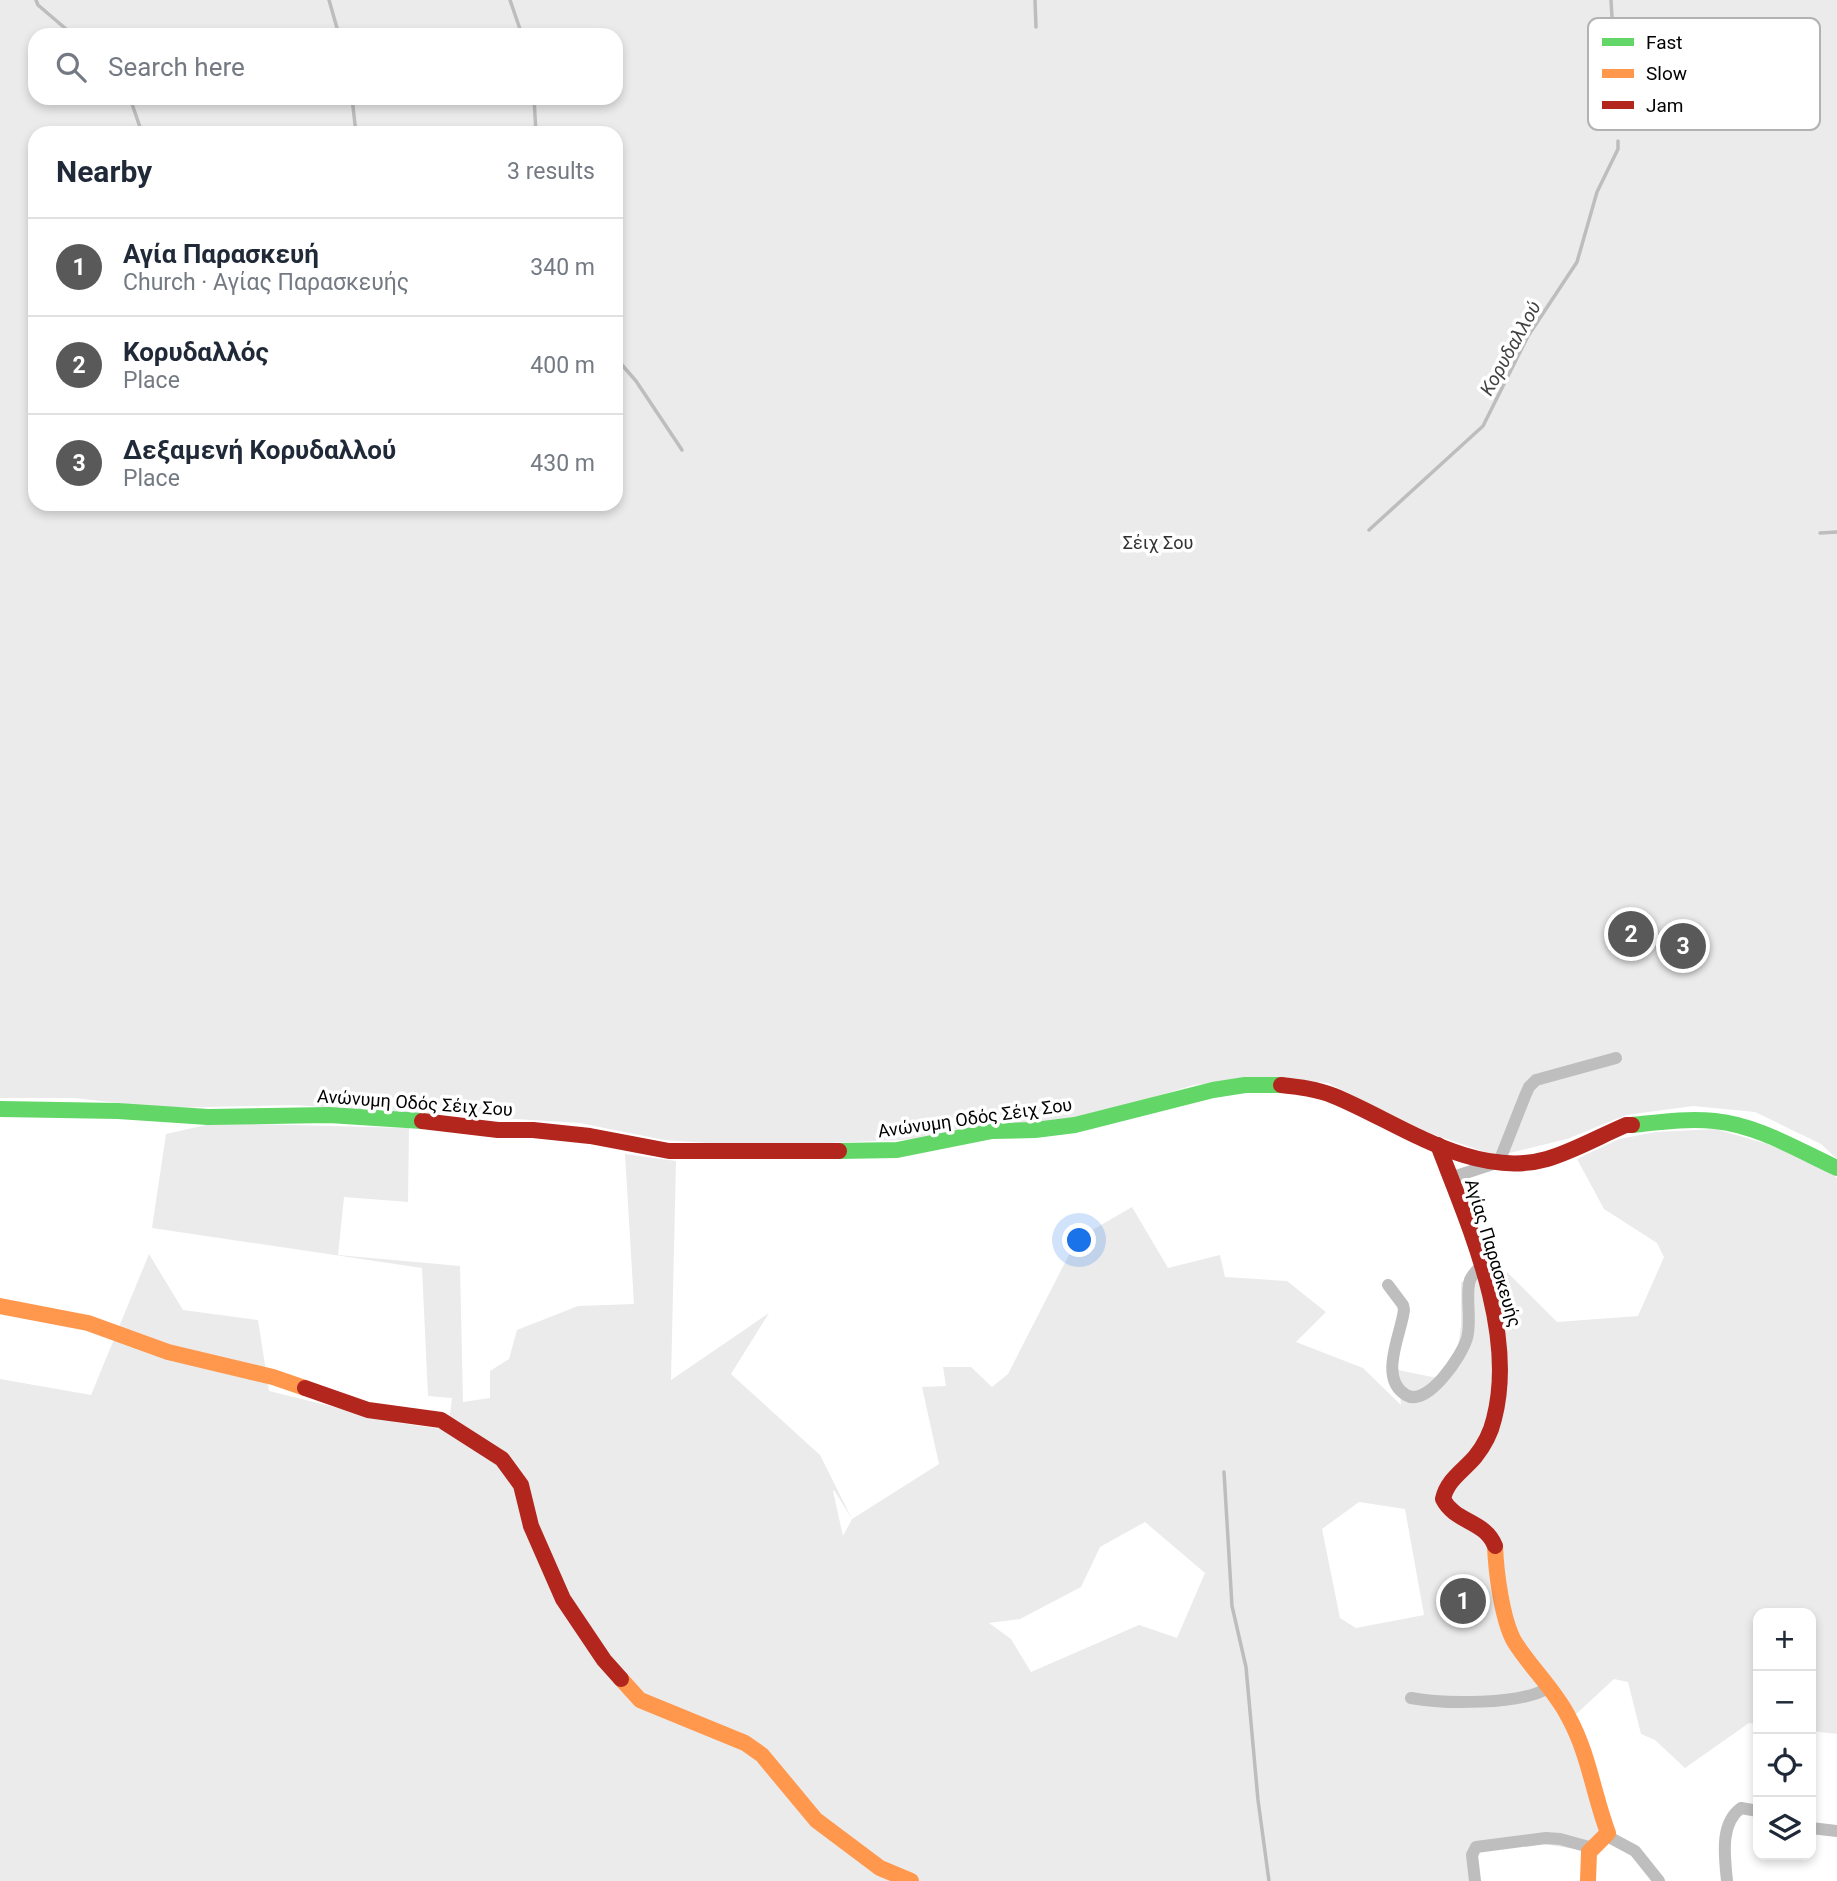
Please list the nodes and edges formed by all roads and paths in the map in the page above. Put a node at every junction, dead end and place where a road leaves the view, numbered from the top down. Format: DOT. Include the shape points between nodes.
graph roads {
  1 [pos="1616,1058"];
  2 [pos="0,1110"];
  3 [pos="1438,1145"];
  4 [pos="1499,1162"];
  5 [pos="1837,1168"];
  6 [pos="1450,1178"];
  7 [pos="1480,1266"];
  8 [pos="1388,1285"];
  9 [pos="0,1307"];
  10 [pos="1548,1688"];
  11 [pos="1411,1698"];
  12 [pos="1753,1810"];
  13 [pos="1816,1829"];
  14 [pos="1837,1831"];
  15 [pos="1607,1836"];
  16 [pos="1592,1848"];
  17 [pos="911,1881"];
  18 [pos="1475,1881"];
  19 [pos="1588,1881"];
  20 [pos="1659,1881"];
  21 [pos="1727,1881"];
  1 -- 4 [label="street" via="1536,1080"];
  2 -- 3 [label="street, Ανώνυμη Οδός Σέιχ Σου" via="208,1117 330,1115 590,1136 669,1151 853,1152 897,1150 992,1131 1075,1125 1213,1090 1278,1085 1333,1095"];
  3 -- 4 [label="street, Ανώνυμη Οδός Σέιχ Σου"];
  3 -- 6 [label="street, Αγίας Παρασκευής"];
  4 -- 5 [label="street, Ανώνυμη Οδός Σέιχ Σου" via="1546,1159 1626,1125 1693,1120 1749,1128"];
  4 -- 6 [label="street"];
  6 -- 7 [label="street, Αγίας Παρασκευής"];
  7 -- 8 [label="street" via="1470,1281 1466,1342 1429,1393 1419,1397 1405,1394 1392,1374 1404,1310"];
  7 -- 10 [label="street, Αγίας Παρασκευής" via="1499,1336 1498,1407 1477,1455 1448,1485 1443,1499 1453,1512 1491,1536 1497,1581 1513,1639"];
  9 -- 17 [label="street" via="88,1323 168,1352 273,1377 368,1410 441,1420 502,1459 521,1485 531,1526 563,1599 604,1660 640,1700 746,1743 762,1755 816,1820 880,1868"];
  10 -- 11 [label="street" via="1537,1695 1463,1703"];
  10 -- 15 [label="street, Αγίας Παρασκευής" via="1567,1713 1584,1750"];
  12 -- 21 [label="street" via="1741,1808 1730,1820"];
  13 -- 14 [label="street"];
  15 -- 16 [label="street"];
  15 -- 20 [label="street" via="1633,1848"];
  16 -- 18 [label="street" via="1546,1838 1478,1846 1472,1855"];
  16 -- 19 [label="street"];
}
